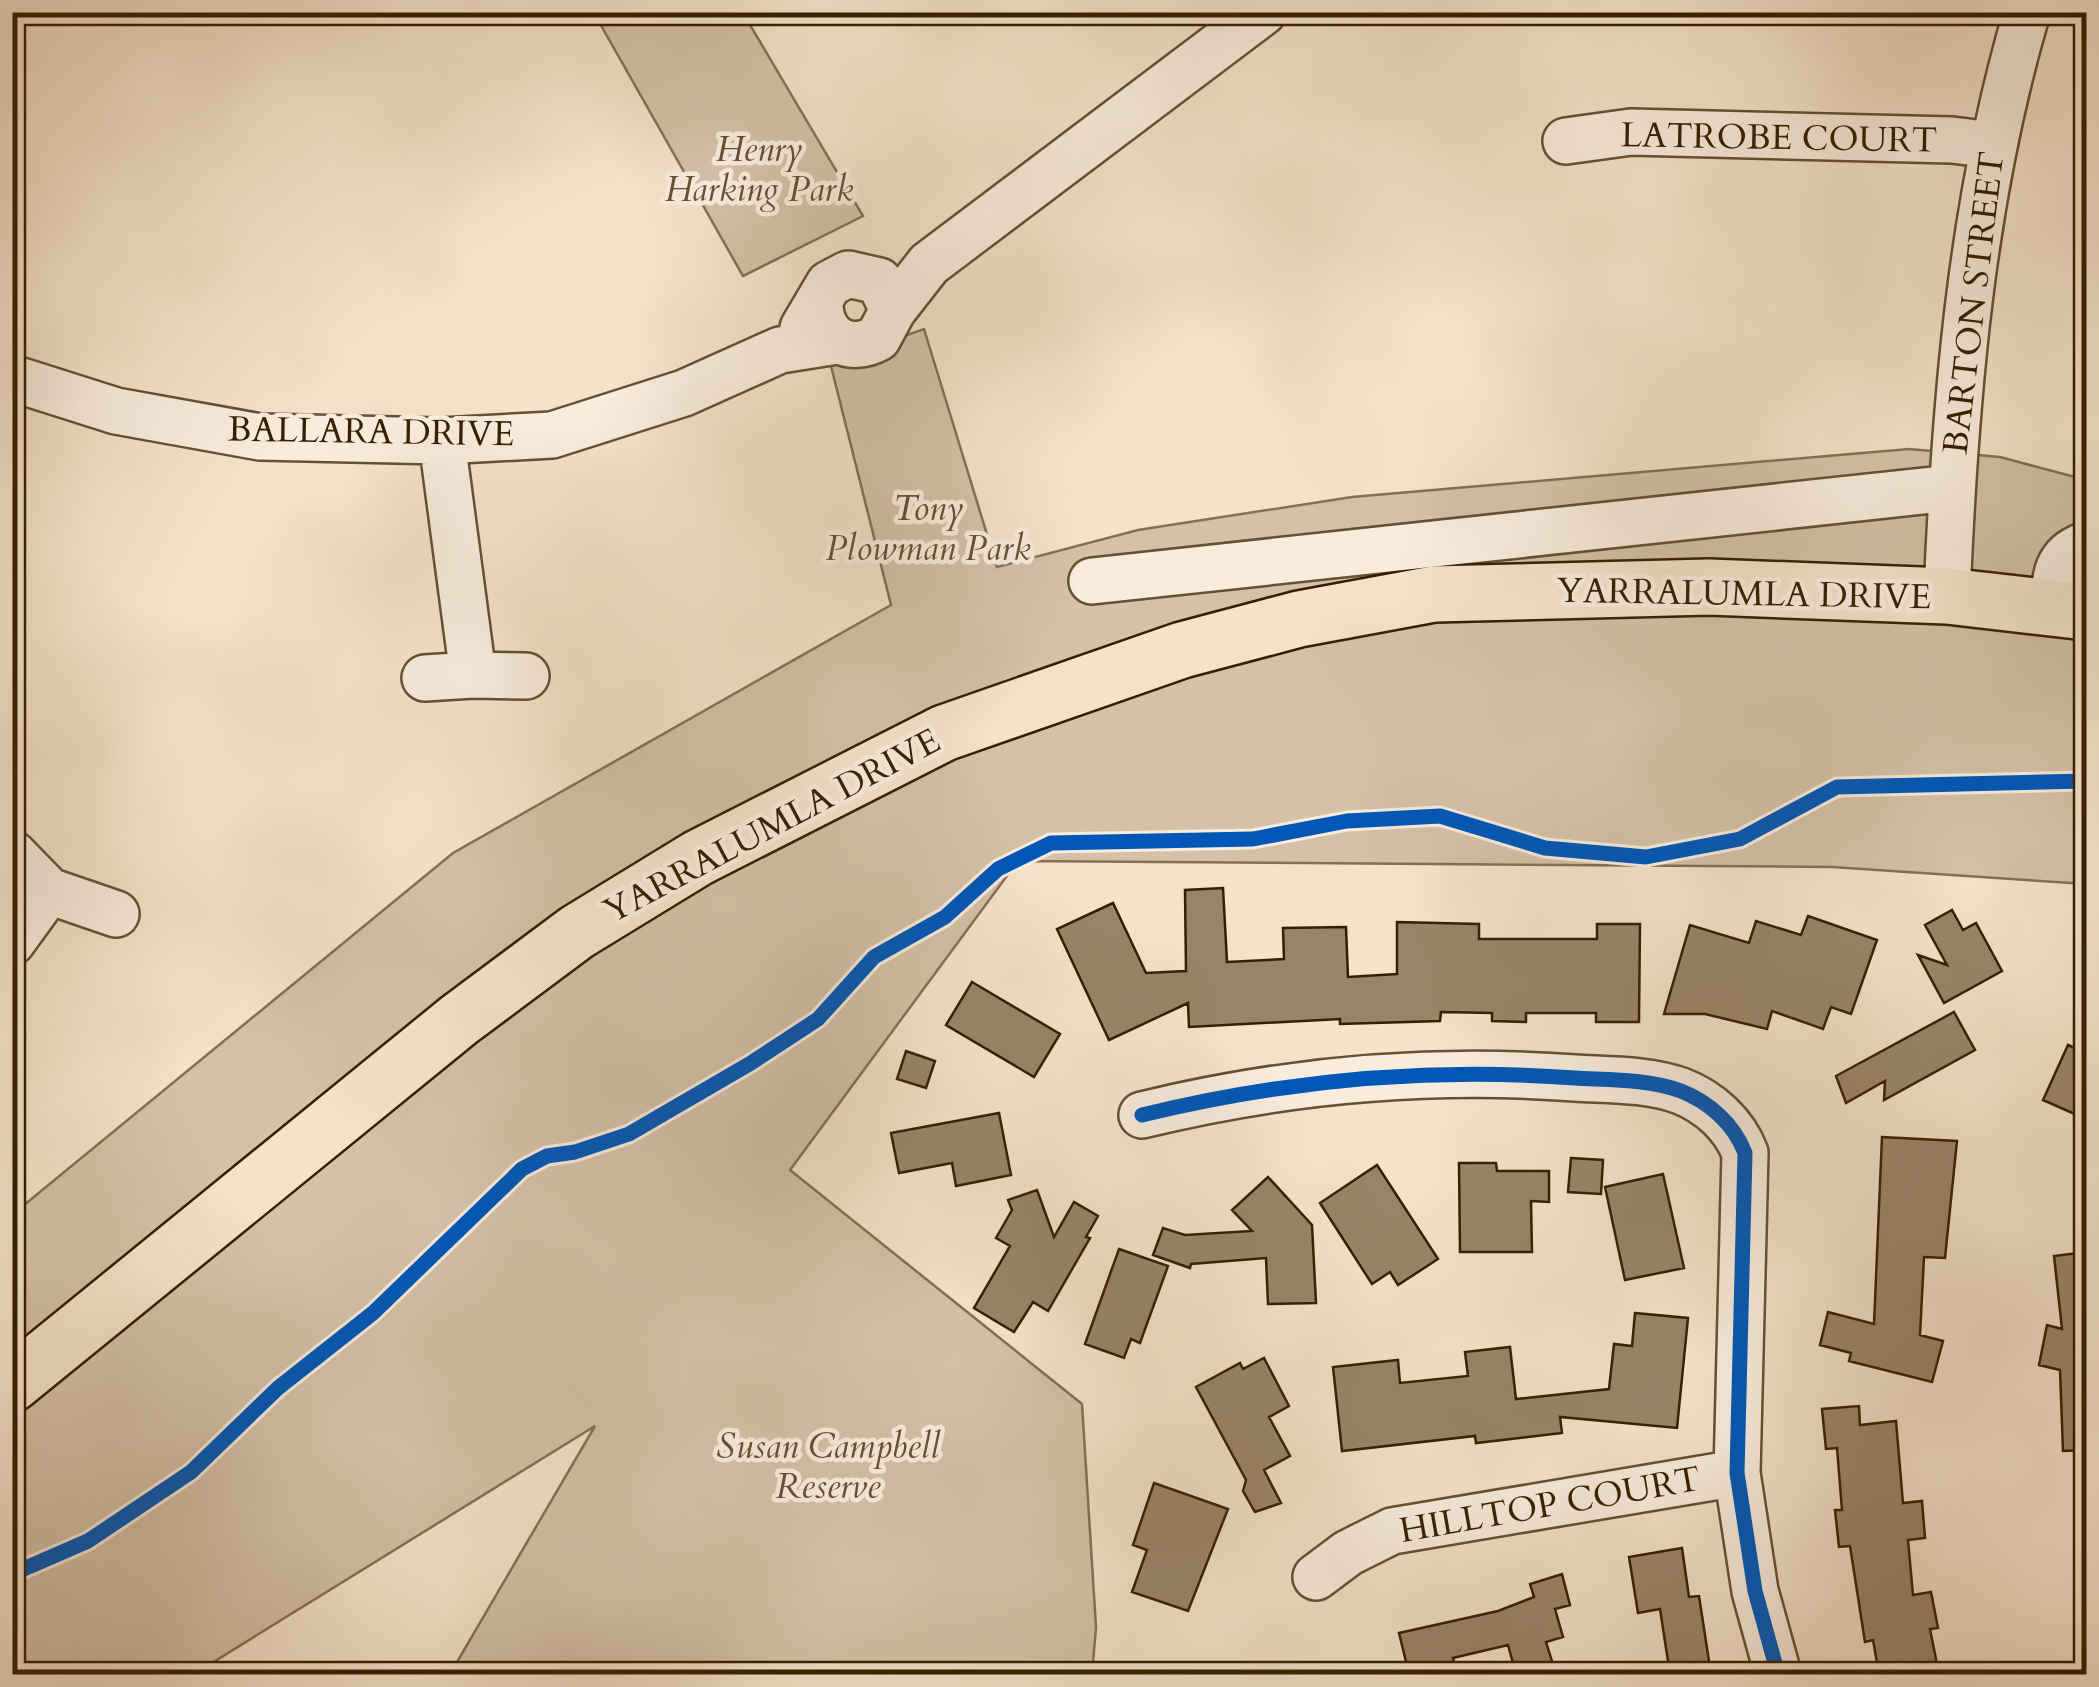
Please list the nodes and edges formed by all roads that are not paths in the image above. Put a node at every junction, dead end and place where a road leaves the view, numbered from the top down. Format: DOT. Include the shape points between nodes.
graph roads {
  1 [pos="1262,12"];
  2 [pos="2026,13"];
  3 [pos="1566,141"];
  4 [pos="1992,146"];
  5 [pos="881,293"];
  6 [pos="828,323"];
  7 [pos="12,378"];
  8 [pos="442,441"];
  9 [pos="1951,488"];
  10 [pos="1458,541"];
  11 [pos="2086,545"];
  12 [pos="1092,581"];
  13 [pos="1434,594"];
  14 [pos="1947,596"];
  15 [pos="2070,611"];
  16 [pos="473,675"];
  17 [pos="526,676"];
  18 [pos="425,678"];
  19 [pos="13,854"];
  20 [pos="49,891"];
  21 [pos="116,914"];
  22 [pos="12,942"];
  23 [pos="1142,1115"];
  24 [pos="12,1384"];
  25 [pos="1737,1473"];
  26 [pos="1316,1576"];
  27 [pos="1778,1674"];
  1 -- 5 [label="street, BALLARA DRIVE"];
  2 -- 4 [label="street, BARTON STREET"];
  3 -- 4 [label="street, LATROBE COURT" via="1638,132"];
  4 -- 9 [label="street, BARTON STREET"];
  5 -- 6 [label="street" via="859,272 838,278 829,284"];
  5 -- 6 [label="street, BALLARA DRIVE" via="878,338 858,346"];
  6 -- 8 [label="street, BALLARA DRIVE" via="684,393 552,434"];
  7 -- 8 [label="street, BALLARA DRIVE" via="116,412 260,437"];
  8 -- 16 [label="street"];
  9 -- 10 [label="street, YARRALUMLA DRIVE"];
  9 -- 14 [label="street, BARTON STREET"];
  10 -- 12 [label="street, YARRALUMLA DRIVE"];
  10 -- 13 [label="street"];
  11 -- 15 [label="street, YARRALUMLA DRIVE" via="2058,565"];
  13 -- 14 [label="main road, YARRALUMLA DRIVE" via="1709,587"];
  13 -- 24 [label="main road, YARRALUMLA DRIVE" via="1182,650 944,732 698,858 577,932 460,1020"];
  14 -- 15 [label="main road, YARRALUMLA DRIVE"];
  16 -- 17 [label="street"];
  16 -- 18 [label="street"];
  19 -- 20 [label="street"];
  20 -- 21 [label="street"];
  20 -- 22 [label="street"];
  23 -- 25 [label="street" via="1347,1077 1496,1072 1653,1084 1707,1104 1727,1122 1744,1153"];
  25 -- 26 [label="street, HILLTOP COURT" via="1392,1531"];
  25 -- 27 [label="street" via="1755,1591"];
}
